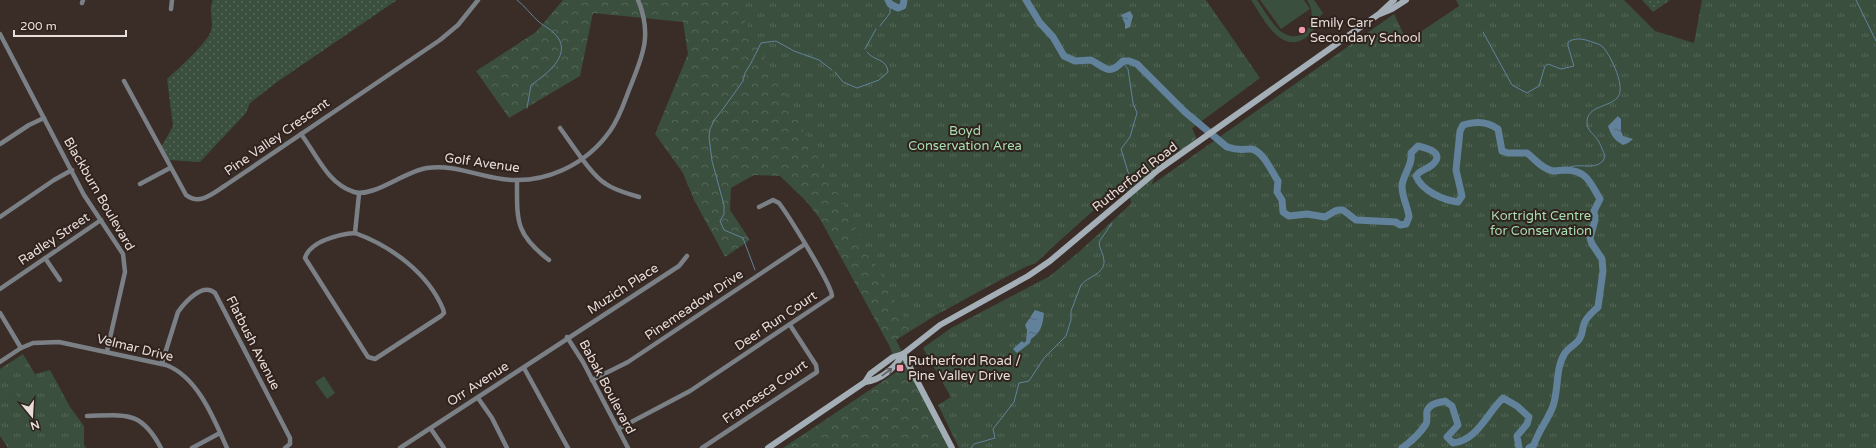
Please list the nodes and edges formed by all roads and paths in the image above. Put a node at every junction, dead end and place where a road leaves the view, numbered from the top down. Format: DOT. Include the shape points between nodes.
graph roads {
  1 [pos="172,0"];
  2 [pos="478,0"];
  3 [pos="638,0"];
  4 [pos="1394,0"];
  5 [pos="1406,0"];
  6 [pos="171,9"];
  7 [pos="1379,14"];
  8 [pos="0,34"];
  9 [pos="124,81"];
  10 [pos="44,118"];
  11 [pos="560,128"];
  12 [pos="301,134"];
  13 [pos="0,144"];
  14 [pos="583,158"];
  15 [pos="170,168"];
  16 [pos="72,170"];
  17 [pos="517,180"];
  18 [pos="140,184"];
  19 [pos="359,194"];
  20 [pos="638,197"];
  21 [pos="759,207"];
  22 [pos="0,217"];
  23 [pos="101,220"];
  24 [pos="355,233"];
  25 [pos="805,244"];
  26 [pos="687,256"];
  27 [pos="45,258"];
  28 [pos="549,260"];
  29 [pos="60,280"];
  30 [pos="0,289"];
  31 [pos="0,313"];
  32 [pos="790,325"];
  33 [pos="568,337"];
  34 [pos="21,348"];
  35 [pos="107,351"];
  36 [pos="903,354"];
  37 [pos="0,362"];
  38 [pos="162,363"];
  39 [pos="524,368"];
  40 [pos="592,380"];
  41 [pos="478,398"];
  42 [pos="87,416"];
  43 [pos="431,428"];
  44 [pos="618,429"];
  45 [pos="220,433"];
  46 [pos="161,448"];
  47 [pos="192,448"];
  48 [pos="227,448"];
  49 [pos="285,448"];
  50 [pos="400,448"];
  51 [pos="444,448"];
  52 [pos="507,448"];
  53 [pos="568,448"];
  54 [pos="628,448"];
  55 [pos="702,448"];
  56 [pos="768,448"];
  57 [pos="952,448"];
  1 -- 6 [label="street"];
  2 -- 12 [label="street, Pine Valley Crescent" via="449,33"];
  3 -- 14 [label="street, Golf Avenue" via="646,35 643,55 610,131"];
  4 -- 7 [label="main road, Rutherford Road"];
  5 -- 7 [label="main road, Rutherford Road"];
  7 -- 36 [label="main road, Rutherford Road" via="1158,170 1050,262 940,325"];
  8 -- 10 [label="street, Blackburn Boulevard"];
  9 -- 15 [label="street, Pine Valley Crescent"];
  10 -- 13 [label="street"];
  10 -- 16 [label="street, Blackburn Boulevard"];
  11 -- 14 [label="street"];
  12 -- 15 [label="street, Pine Valley Crescent" via="201,200 186,195"];
  12 -- 19 [label="street" via="336,183"];
  14 -- 17 [label="street, Golf Avenue" via="552,174"];
  14 -- 20 [label="street" via="605,184"];
  15 -- 18 [label="street"];
  16 -- 22 [label="street"];
  16 -- 23 [label="street, Blackburn Boulevard"];
  17 -- 19 [label="street, Golf Avenue" via="429,167 410,172 377,190"];
  17 -- 28 [label="street" via="520,228 533,248"];
  19 -- 24 [label="street"];
  21 -- 25 [label="street, Deer Run Court" via="776,200"];
  23 -- 27 [label="street, Radley Street"];
  23 -- 35 [label="street, Blackburn Boulevard" via="121,250 125,261"];
  24 -- 24 [label="street" via="334,236 312,249 305,258 368,357 375,359 444,312 413,267 367,237"];
  25 -- 32 [label="street, Deer Run Court" via="831,289 832,296"];
  25 -- 40 [label="street, Pinemeadow Drive" via="628,362"];
  26 -- 33 [label="street, Muzich Place" via="679,266"];
  27 -- 29 [label="street"];
  27 -- 30 [label="street, Radley Street"];
  31 -- 34 [label="street"];
  32 -- 44 [label="street, Deer Run Court" via="690,391"];
  32 -- 55 [label="street, Francesca Court" via="816,365 817,372"];
  33 -- 39 [label="street, Orr Avenue"];
  33 -- 40 [label="street, Babak Boulevard"];
  34 -- 35 [label="street, Velmar Drive" via="38,342 59,342"];
  34 -- 37 [label="street, Velmar Drive"];
  35 -- 38 [label="street, Velmar Drive"];
  36 -- 56 [label="main road, Rutherford Road" via="898,364 875,381 865,382"];
  36 -- 57 [label="main road"];
  38 -- 45 [label="street, Velmar Drive" via="181,372 192,382"];
  38 -- 49 [label="street, Flatbush Avenue" via="178,312 194,296 206,289 211,290 215,293 290,438 290,444"];
  39 -- 41 [label="street, Orr Avenue"];
  39 -- 53 [label="street"];
  40 -- 44 [label="street, Babak Boulevard"];
  41 -- 43 [label="street, Orr Avenue"];
  41 -- 52 [label="street" via="492,418"];
  42 -- 46 [label="street" via="125,416 136,419 150,429"];
  43 -- 50 [label="street, Orr Avenue"];
  43 -- 51 [label="street"];
  44 -- 54 [label="street, Babak Boulevard"];
  45 -- 47 [label="street"];
  45 -- 48 [label="street, Velmar Drive"];
}
